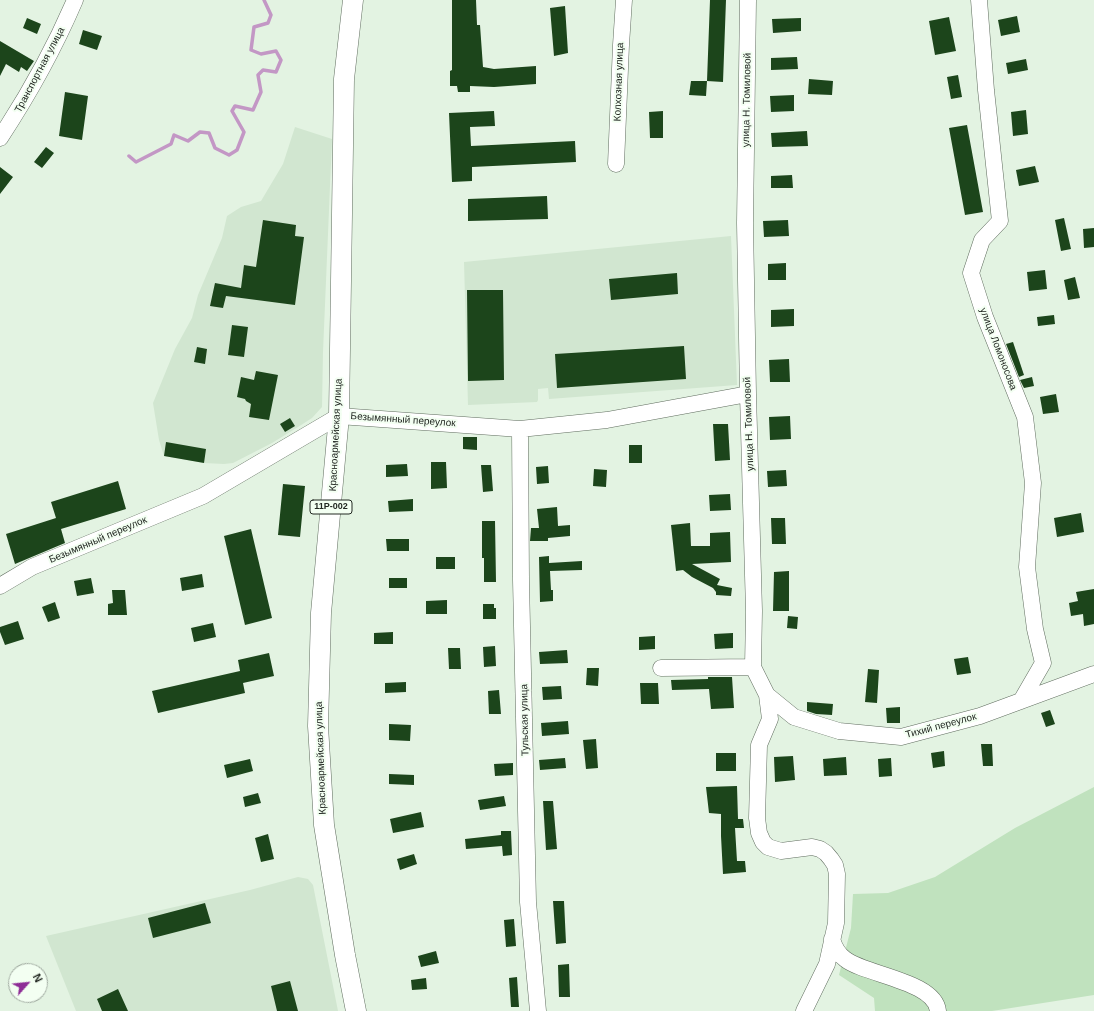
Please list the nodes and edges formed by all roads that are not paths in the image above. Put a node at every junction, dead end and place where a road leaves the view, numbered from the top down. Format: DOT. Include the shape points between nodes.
graph roads {
  1 [pos="74,0"];
  2 [pos="353,0"];
  3 [pos="624,0"];
  4 [pos="748,0"];
  5 [pos="979,0"];
  6 [pos="0,138"];
  7 [pos="616,164"];
  8 [pos="748,394"];
  9 [pos="339,416"];
  10 [pos="520,429"];
  11 [pos="0,586"];
  12 [pos="753,667"];
  13 [pos="661,668"];
  14 [pos="1094,674"];
  15 [pos="767,695"];
  16 [pos="1021,701"];
  17 [pos="832,939"];
  18 [pos="356,1011"];
  19 [pos="538,1011"];
  20 [pos="804,1011"];
  21 [pos="938,1011"];
  1 -- 6 [label="street, Транспортная улица" via="39,75"];
  2 -- 9 [label="main road, Красноармейская улица / 11Р-002" via="344,79"];
  3 -- 7 [label="street, Колхозная улица"];
  4 -- 8 [label="street, улица Н. Томиловой" via="745,223"];
  5 -- 16 [label="street, улица Ломоносова" via="1000,221 982,240 971,273 985,317 1025,417 1033,483 1027,568 1035,629 1043,663"];
  8 -- 10 [label="street, Безымянный переулок" via="607,420"];
  8 -- 12 [label="street, улица Н. Томиловой" via="754,611"];
  9 -- 10 [label="street, Безымянный переулок"];
  9 -- 11 [label="street, Безымянный переулок" via="203,496 32,567"];
  9 -- 18 [label="main road, Красноармейская улица / 11Р-002" via="321,613 318,726 324,825"];
  10 -- 19 [label="street, Тульская улица" via="528,902"];
  12 -- 13 [label="street"];
  12 -- 15 [label="street, улица Н. Томиловой"];
  14 -- 16 [label="street, Тихий переулок"];
  15 -- 16 [label="street, Тихий переулок" via="794,717 838,730 901,737 980,716"];
  15 -- 17 [label="street, улица Н. Томиловой" via="770,719 759,745 759,833 768,847 782,851 812,847 826,853 832,859 837,874 836,923"];
  17 -- 20 [label="street" via="827,964"];
  17 -- 21 [label="street" via="835,948 845,959 921,990 932,998"];
}
